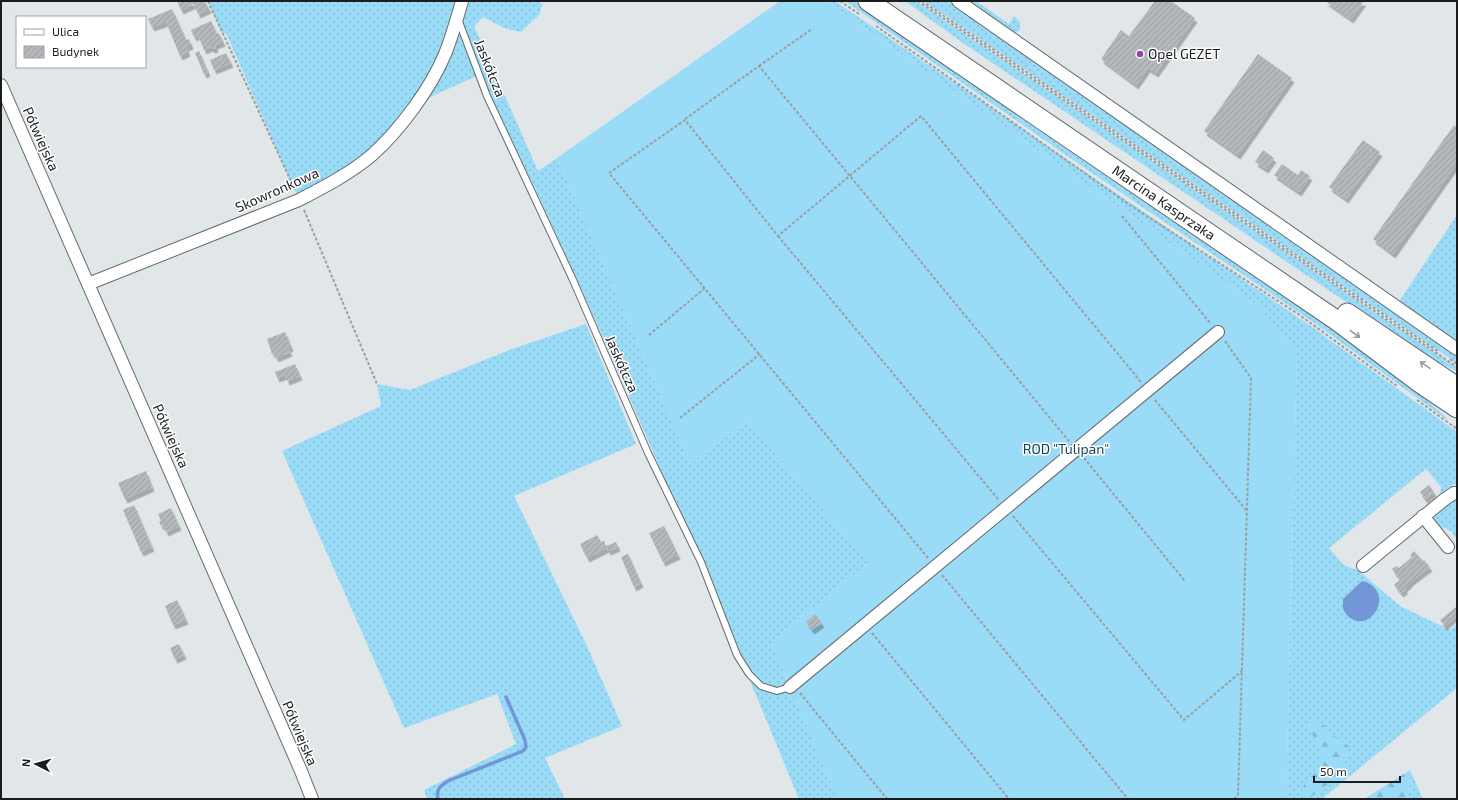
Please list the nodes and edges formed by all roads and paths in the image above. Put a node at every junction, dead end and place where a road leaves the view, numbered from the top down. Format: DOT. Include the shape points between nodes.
graph roads {
  1 [pos="462,1"];
  2 [pos="840,1"];
  3 [pos="890,1"];
  4 [pos="918,1"];
  5 [pos="922,1"];
  6 [pos="958,1"];
  7 [pos="864,8"];
  8 [pos="457,18"];
  9 [pos="873,24"];
  10 [pos="812,29"];
  11 [pos="759,66"];
  12 [pos="1,85"];
  13 [pos="685,120"];
  14 [pos="850,176"];
  15 [pos="1122,216"];
  16 [pos="88,284"];
  17 [pos="705,288"];
  18 [pos="1218,332"];
  19 [pos="649,335"];
  20 [pos="1457,349"];
  21 [pos="760,354"];
  22 [pos="1457,366"];
  23 [pos="1457,387"];
  24 [pos="1147,390"];
  25 [pos="1402,390"];
  26 [pos="1414,399"];
  27 [pos="1457,408"];
  28 [pos="680,418"];
  29 [pos="1457,429"];
  30 [pos="1076,449"];
  31 [pos="1457,493"];
  32 [pos="1247,511"];
  33 [pos="1423,516"];
  34 [pos="1448,547"];
  35 [pos="935,566"];
  36 [pos="1363,566"];
  37 [pos="1185,581"];
  38 [pos="864,624"];
  39 [pos="792,685"];
  40 [pos="312,799"];
  41 [pos="887,799"];
  42 [pos="1009,799"];
  43 [pos="1128,799"];
  44 [pos="1234,799"];
  1 -- 8 [label="street, Skowronkowa"];
  2 -- 7 [label="path"];
  23 -- 3 [label="main road, Marcina Kasprzaka, one-way"];
  4 -- 22 [label="path"];
  5 -- 22 [label="path"];
  6 -- 20 [label="street"];
  7 -- 27 [label="main road, Marcina Kasprzaka, one-way" via="1336,320"];
  8 -- 16 [label="street, Skowronkowa" via="445,54 426,88 402,125 372,155 299,200"];
  8 -- 39 [label="lane, Jaskółcza" via="487,96 573,280 648,453 701,562 737,655 749,674 761,686 776,691"];
  9 -- 25 [label="path" via="1130,205 1298,314"];
  10 -- 11 [label="path"];
  11 -- 13 [label="path"];
  11 -- 14 [label="path"];
  12 -- 16 [label="street, Półwiejska"];
  13 -- 14 [label="path" via="778,236"];
  13 -- 17 [label="path" via="609,173"];
  14 -- 24 [label="path" via="921,116"];
  14 -- 30 [label="path"];
  15 -- 18 [label="path"];
  16 -- 40 [label="street, Półwiejska"];
  17 -- 19 [label="path"];
  17 -- 21 [label="path"];
  18 -- 24 [label="street"];
  18 -- 32 [label="path" via="1252,378"];
  21 -- 28 [label="path"];
  21 -- 35 [label="path"];
  24 -- 30 [label="street"];
  24 -- 32 [label="path"];
  26 -- 29 [label="path"];
  30 -- 35 [label="street"];
  30 -- 37 [label="path"];
  31 -- 33 [label="street"];
  32 -- 44 [label="path" via="1238,795"];
  33 -- 34 [label="street"];
  33 -- 36 [label="street"];
  35 -- 38 [label="street"];
  35 -- 43 [label="path"];
  38 -- 39 [label="street"];
  38 -- 42 [label="path"];
  39 -- 41 [label="path"];
}
